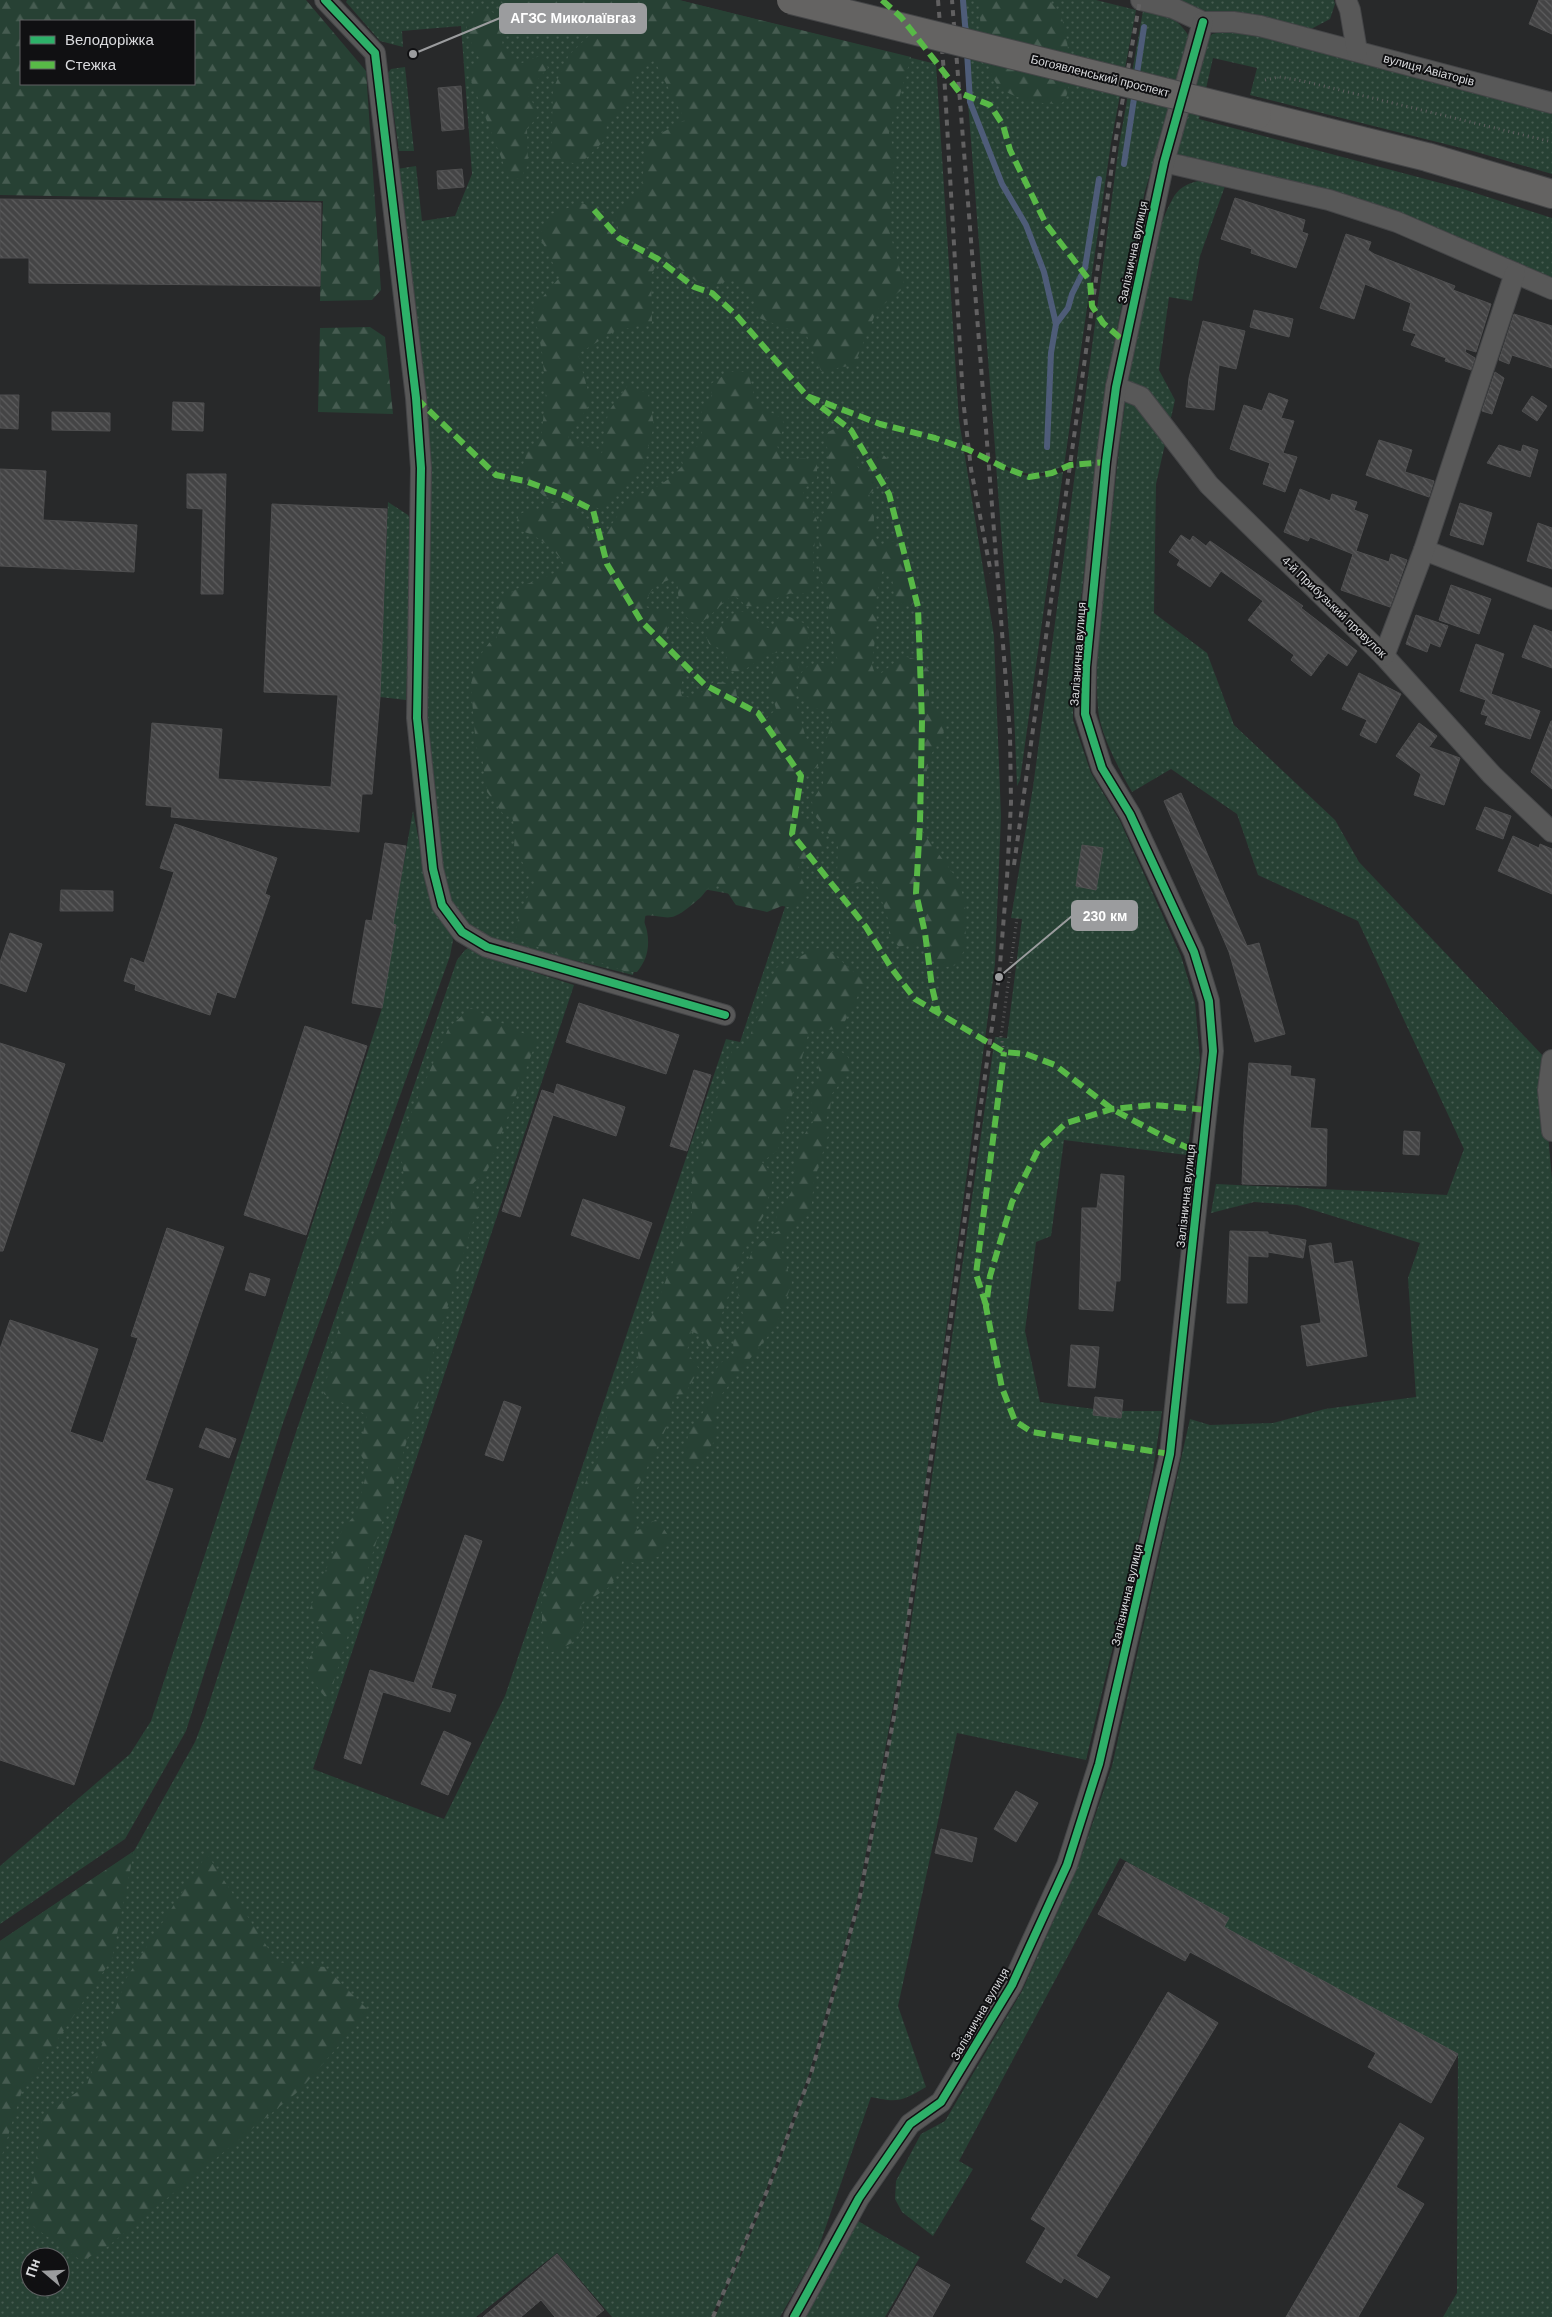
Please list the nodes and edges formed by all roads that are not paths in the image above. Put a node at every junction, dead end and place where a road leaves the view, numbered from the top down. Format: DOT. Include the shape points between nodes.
graph roads {
  1 [pos="792,0"];
  2 [pos="1141,0"];
  3 [pos="1346,0"];
  4 [pos="330,2"];
  5 [pos="1203,22"];
  6 [pos="1357,51"];
  7 [pos="1552,103"];
  8 [pos="1164,162"];
  9 [pos="1552,194"];
  10 [pos="1515,272"];
  11 [pos="1552,289"];
  12 [pos="1116,387"];
  13 [pos="1424,550"];
  14 [pos="1552,600"];
  15 [pos="1384,656"];
  16 [pos="1552,832"];
  17 [pos="725,1014"];
  18 [pos="1552,1060"];
  19 [pos="1552,1132"];
  20 [pos="794,2317"];
  1 -- 9 [label="main road, Богоявленський проспект, bridge" via="1435,159"];
  2 -- 5 [label="street" via="1173,8"];
  3 -- 6 [label="street"];
  4 -- 17 [label="street" via="375,53 390,167 421,468 418,718 433,869 442,905 462,932 487,947"];
  5 -- 6 [label="street, вулиця Авіаторів" via="1260,26"];
  5 -- 8 [label="street, Залізнична вулиця"];
  6 -- 7 [label="street, вулиця Авіаторів"];
  8 -- 10 [label="street" via="1329,200 1396,222"];
  8 -- 12 [label="street, Залізнична вулиця"];
  10 -- 11 [label="street"];
  10 -- 13 [label="street"];
  12 -- 15 [label="street, 4-й Прибузький провулок" via="1141,397 1209,485"];
  12 -- 20 [label="street, Залізнична вулиця" via="1086,667 1085,714 1102,768 1130,814 1194,952 1209,1001 1213,1051 1170,1454 1098,1764 1067,1865 1012,1986 941,2102 910,2124 859,2198"];
  13 -- 14 [label="street"];
  13 -- 15 [label="street"];
  15 -- 16 [label="street, 4-й Прибузький провулок" via="1492,775"];
  18 -- 19 [label="street" via="1548,1090"];
}
